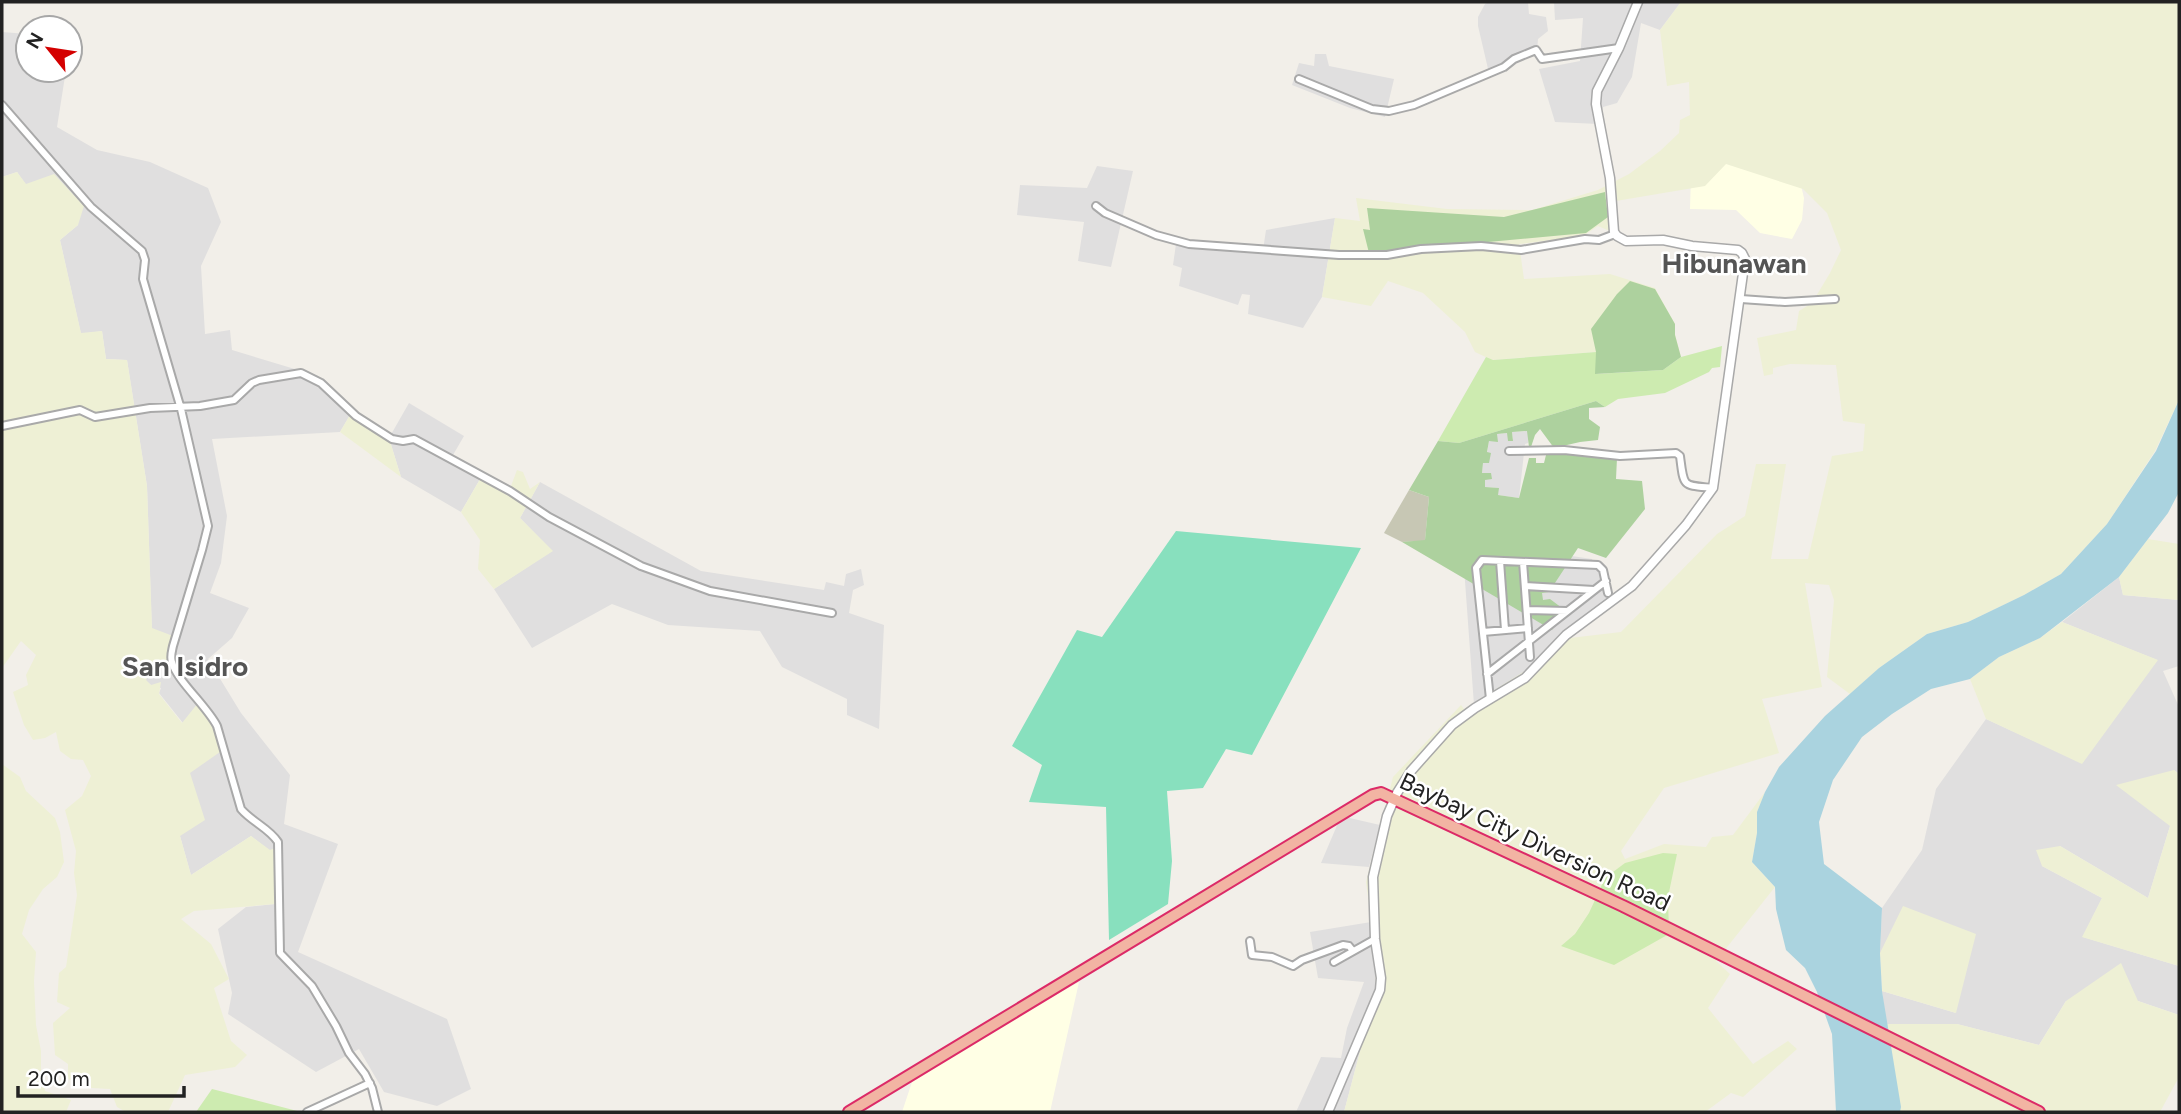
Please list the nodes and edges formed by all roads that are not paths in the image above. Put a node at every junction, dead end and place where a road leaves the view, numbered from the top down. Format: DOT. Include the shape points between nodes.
graph roads {
  1 [pos="1638,2"];
  2 [pos="1619,48"];
  3 [pos="1299,79"];
  4 [pos="2,105"];
  5 [pos="1096,206"];
  6 [pos="1615,234"];
  7 [pos="1741,299"];
  8 [pos="1835,299"];
  9 [pos="181,409"];
  10 [pos="2,426"];
  11 [pos="1509,451"];
  12 [pos="1713,488"];
  13 [pos="1500,561"];
  14 [pos="1522,562"];
  15 [pos="1606,581"];
  16 [pos="1524,586"];
  17 [pos="1594,590"];
  18 [pos="1608,593"];
  19 [pos="1527,610"];
  20 [pos="1567,611"];
  21 [pos="832,613"];
  22 [pos="1528,628"];
  23 [pos="1506,630"];
  24 [pos="1483,632"];
  25 [pos="1529,641"];
  26 [pos="1530,657"];
  27 [pos="1487,674"];
  28 [pos="1490,699"];
  29 [pos="1394,799"];
  30 [pos="1376,939"];
  31 [pos="1250,941"];
  32 [pos="1353,951"];
  33 [pos="1334,962"];
  34 [pos="370,1083"];
  35 [pos="307,1112"];
  36 [pos="378,1112"];
  37 [pos="849,1112"];
  38 [pos="1328,1112"];
  39 [pos="2039,1112"];
  1 -- 2 [label="street"];
  2 -- 3 [label="street" via="1542,59 1536,50 1413,105 1390,110 1371,110"];
  2 -- 6 [label="street" via="1597,91 1596,104"];
  4 -- 9 [label="street" via="91,207 142,251 143,279"];
  5 -- 6 [label="street" via="1189,244 1339,255 1387,256 1481,246 1521,250"];
  6 -- 7 [label="street" via="1626,241 1663,240 1740,251 1745,263"];
  7 -- 8 [label="street"];
  7 -- 12 [label="street"];
  9 -- 10 [label="street" via="150,408 95,416 80,410"];
  9 -- 21 [label="street" via="234,400 259,380 295,372 308,374 356,416 392,439 414,439 641,566 710,591"];
  9 -- 34 [label="street" via="208,526 171,661 217,726 241,809 278,842 280,953 312,986"];
  11 -- 12 [label="street" via="1620,456 1676,453 1685,483"];
  12 -- 28 [label="street" via="1632,586 1566,635 1525,678"];
  13 -- 14 [label="street"];
  13 -- 23 [label="street"];
  13 -- 24 [label="street" via="1482,560 1476,569"];
  14 -- 15 [label="street" via="1598,565"];
  14 -- 16 [label="street"];
  15 -- 17 [label="street"];
  15 -- 18 [label="street"];
  16 -- 17 [label="street"];
  16 -- 19 [label="street"];
  17 -- 20 [label="street"];
  19 -- 20 [label="street"];
  19 -- 22 [label="street"];
  20 -- 25 [label="street"];
  22 -- 23 [label="street"];
  22 -- 25 [label="street"];
  23 -- 24 [label="street"];
  24 -- 27 [label="street"];
  25 -- 26 [label="street"];
  25 -- 27 [label="street"];
  27 -- 28 [label="street"];
  28 -- 29 [label="street" via="1452,725 1411,771"];
  29 -- 30 [label="street" via="1373,880"];
  29 -- 37 [label="highway, Baybay City Diversion Road" via="1373,795"];
  29 -- 39 [label="highway, Baybay City Diversion Road" via="1600,895"];
  30 -- 32 [label="street"];
  30 -- 38 [label="street" via="1380,990"];
  31 -- 32 [label="street" via="1252,955 1293,966 1343,946"];
  32 -- 33 [label="street"];
  34 -- 35 [label="street"];
  34 -- 36 [label="street"];
}
